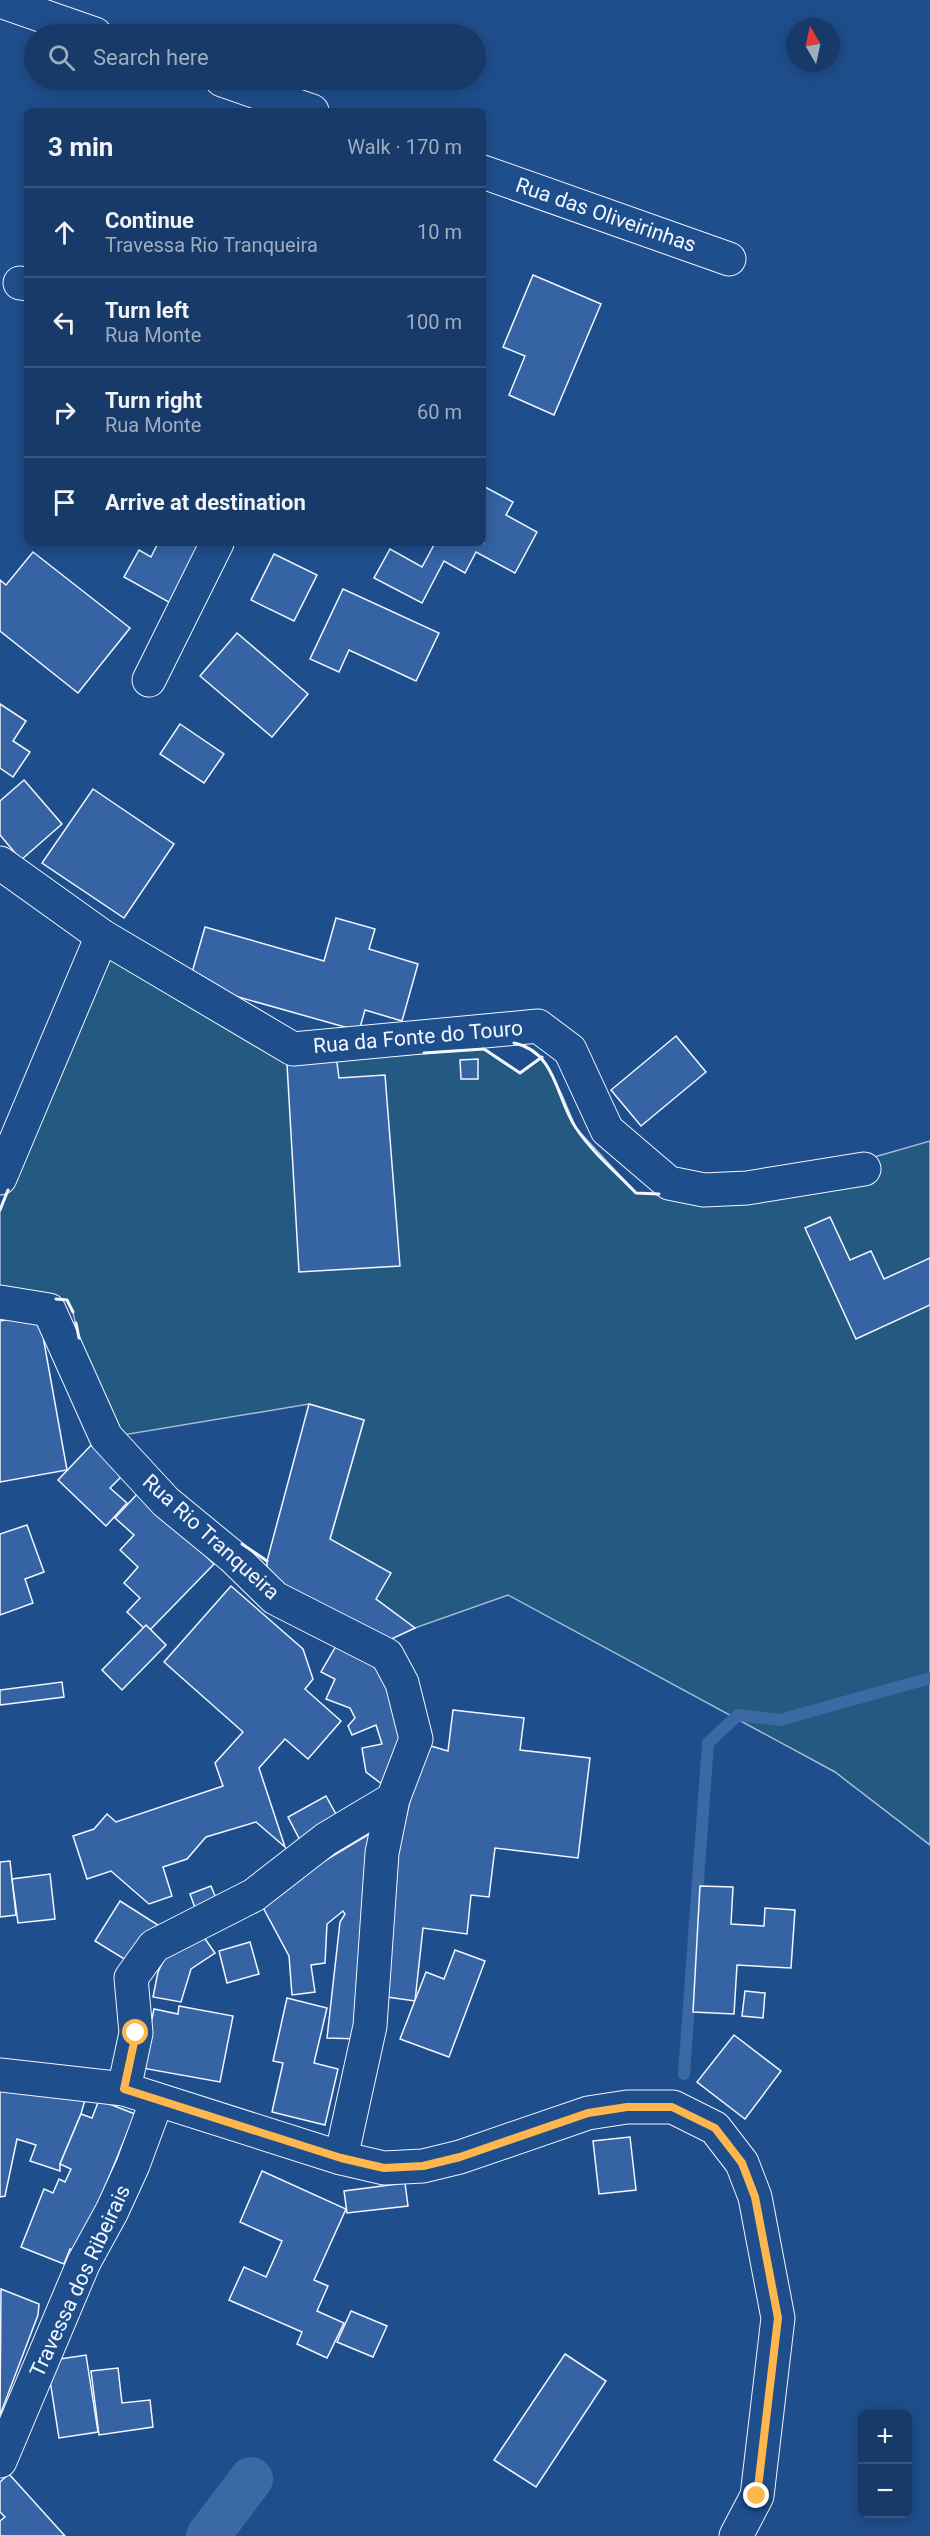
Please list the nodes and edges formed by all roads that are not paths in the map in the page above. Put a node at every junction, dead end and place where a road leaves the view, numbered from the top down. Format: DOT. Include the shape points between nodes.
graph roads {
  1 [pos="0,1"];
  2 [pos="66,24"];
  3 [pos="251,90"];
  4 [pos="303,108"];
  5 [pos="486,173"];
  6 [pos="729,258"];
  7 [pos="216,546"];
  8 [pos="149,680"];
  9 [pos="0,863"];
  10 [pos="102,936"];
  11 [pos="864,1169"];
  12 [pos="0,1178"];
  13 [pos="0,1302"];
  14 [pos="393,1799"];
  15 [pos="0,2075"];
  16 [pos="124,2089"];
  17 [pos="157,2100"];
  18 [pos="341,2158"];
  19 [pos="0,2462"];
  20 [pos="736,2536"];
  1 -- 2 [label="street"];
  3 -- 4 [label="street"];
  5 -- 6 [label="street, Rua das Oliveirinhas"];
  7 -- 8 [label="street"];
  9 -- 10 [label="street, Rua da Fonte do Touro"];
  10 -- 11 [label="street, Rua da Fonte do Touro" via="293,1049 538,1026 570,1050 607,1130 669,1183 704,1190 747,1188"];
  10 -- 12 [label="street"];
  13 -- 14 [label="street, Rua Rio Tranqueira" via="49,1310 106,1437 166,1502 233,1557 275,1598 387,1655 402,1683 417,1739"];
  14 -- 16 [label="street" via="326,1839 254,1895 154,1946 131,1978 136,2033"];
  14 -- 18 [label="street, Rua Rio Tranqueira" via="382,1853 370,2026"];
  15 -- 16 [label="street"];
  16 -- 17 [label="street"];
  17 -- 18 [label="street"];
  17 -- 19 [label="street, Travessa dos Ribeirais" via="133,2165 84,2262"];
  18 -- 20 [label="street" via="384,2168 423,2166 588,2113 627,2107 672,2107 715,2128 742,2163 755,2197 778,2318 757,2496"];
}
